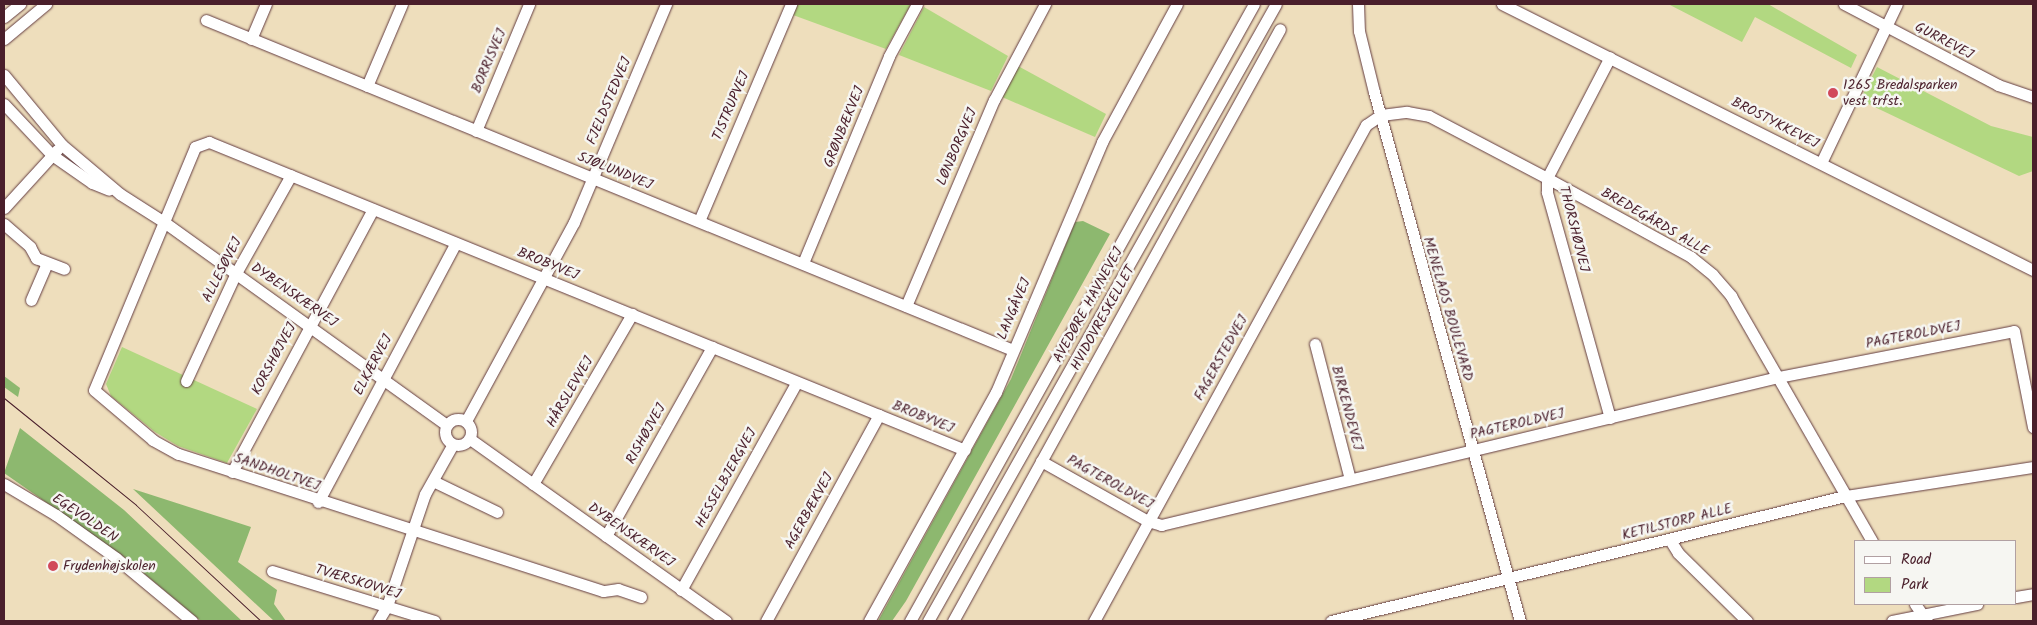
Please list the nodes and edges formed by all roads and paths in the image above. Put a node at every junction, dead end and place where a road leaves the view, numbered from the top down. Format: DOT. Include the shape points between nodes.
graph roads {
  1 [pos="20,4"];
  2 [pos="46,4"];
  3 [pos="266,4"];
  4 [pos="402,4"];
  5 [pos="529,4"];
  6 [pos="666,4"];
  7 [pos="791,4"];
  8 [pos="917,4"];
  9 [pos="1045,4"];
  10 [pos="1177,4"];
  11 [pos="1254,4"];
  12 [pos="1276,4"];
  13 [pos="1358,4"];
  14 [pos="1502,4"];
  15 [pos="1844,4"];
  16 [pos="1897,4"];
  17 [pos="4,17"];
  18 [pos="206,20"];
  19 [pos="1884,26"];
  20 [pos="1280,29"];
  21 [pos="251,39"];
  22 [pos="4,40"];
  23 [pos="1610,58"];
  24 [pos="4,75"];
  25 [pos="367,86"];
  26 [pos="2033,97"];
  27 [pos="4,104"];
  28 [pos="1381,115"];
  29 [pos="476,130"];
  30 [pos="62,145"];
  31 [pos="52,156"];
  32 [pos="1820,163"];
  33 [pos="291,175"];
  34 [pos="1547,178"];
  35 [pos="593,179"];
  36 [pos="120,194"];
  37 [pos="4,208"];
  38 [pos="373,209"];
  39 [pos="699,221"];
  40 [pos="164,222"];
  41 [pos="4,224"];
  42 [pos="456,243"];
  43 [pos="47,263"];
  44 [pos="803,263"];
  45 [pos="64,269"];
  46 [pos="2033,270"];
  47 [pos="236,273"];
  48 [pos="543,278"];
  49 [pos="31,300"];
  50 [pos="906,306"];
  51 [pos="632,314"];
  52 [pos="309,325"];
  53 [pos="1315,344"];
  54 [pos="712,347"];
  55 [pos="1014,350"];
  56 [pos="1778,377"];
  57 [pos="383,378"];
  58 [pos="186,381"];
  59 [pos="797,382"];
  60 [pos="879,415"];
  61 [pos="1610,418"];
  62 [pos="466,421"];
  63 [pos="448,425"];
  64 [pos="2033,427"];
  65 [pos="470,439"];
  66 [pos="453,444"];
  67 [pos="965,450"];
  68 [pos="1472,450"];
  69 [pos="1041,461"];
  70 [pos="2033,467"];
  71 [pos="232,472"];
  72 [pos="1350,479"];
  73 [pos="432,481"];
  74 [pos="533,484"];
  75 [pos="5,485"];
  76 [pos="1845,496"];
  77 [pos="318,502"];
  78 [pos="498,512"];
  79 [pos="1148,521"];
  80 [pos="410,530"];
  81 [pos="606,536"];
  82 [pos="1670,540"];
  83 [pos="1871,540"];
  84 [pos="272,571"];
  85 [pos="1509,578"];
  86 [pos="682,590"];
  87 [pos="2033,594"];
  88 [pos="641,597"];
  89 [pos="2017,597"];
  90 [pos="1916,605"];
  91 [pos="1973,605"];
  92 [pos="387,606"];
  93 [pos="713,618"];
  94 [pos="1925,618"];
  95 [pos="192,621"];
  96 [pos="378,621"];
  97 [pos="435,621"];
  98 [pos="726,621"];
  99 [pos="766,621"];
  100 [pos="869,621"];
  101 [pos="910,621"];
  102 [pos="928,621"];
  103 [pos="952,621"];
  104 [pos="1094,621"];
  105 [pos="1331,621"];
  106 [pos="1520,621"];
  107 [pos="1747,621"];
  108 [pos="1892,621"];
  1 -- 17 [label="street"];
  2 -- 22 [label="street"];
  3 -- 21 [label="street"];
  4 -- 25 [label="street"];
  5 -- 29 [label="street, BORRISVEJ"];
  6 -- 35 [label="street, FJELDSTEDVEJ"];
  7 -- 39 [label="street, TISTRUPVEJ"];
  8 -- 44 [label="street, GRØNBÆKVEJ" via="889,56"];
  9 -- 50 [label="street, LØNBORGVEJ" via="994,100"];
  10 -- 55 [label="street, LANGÅVEJ" via="1102,142"];
  11 -- 101 [label="street, AVEDØRE HAVNEVEJ"];
  12 -- 102 [label="street, AVEDØRE HAVNEVEJ"];
  13 -- 28 [label="street, MENELAOS BOULEVARD" via="1359,30"];
  14 -- 23 [label="street, BROSTYKKEVEJ"];
  15 -- 19 [label="street, GURREVEJ"];
  16 -- 19 [label="street"];
  18 -- 21 [label="street, SJØLUNDVEJ"];
  19 -- 26 [label="street, GURREVEJ" via="1998,86"];
  19 -- 32 [label="street"];
  20 -- 69 [label="street, HVIDOVRESKELLET"];
  21 -- 25 [label="street, SJØLUNDVEJ"];
  23 -- 32 [label="street, BROSTYKKEVEJ"];
  23 -- 34 [label="street, THORSHØJVEJ"];
  24 -- 30 [label="street, DYBENSKÆRVEJ"];
  25 -- 29 [label="street, SJØLUNDVEJ"];
  27 -- 31 [label="street, DYBENSKÆRVEJ"];
  28 -- 34 [label="street, BREDEGÅRDS ALLE" via="1407,112 1429,116"];
  28 -- 68 [label="street, MENELAOS BOULEVARD"];
  28 -- 79 [label="street, FAGERSTEDVEJ" via="1366,126"];
  29 -- 35 [label="street, SJØLUNDVEJ"];
  30 -- 31 [label="street"];
  30 -- 36 [label="street, DYBENSKÆRVEJ"];
  31 -- 36 [label="street, DYBENSKÆRVEJ" via="92,183"];
  31 -- 37 [label="street"];
  32 -- 46 [label="street, BROSTYKKEVEJ"];
  33 -- 38 [label="street, BROBYVEJ"];
  33 -- 40 [label="street, BROBYVEJ" via="202,142 195,146"];
  33 -- 47 [label="street, ALLESØVEJ"];
  34 -- 56 [label="street, BREDEGÅRDS ALLE" via="1691,257 1713,274 1731,296"];
  34 -- 61 [label="street, THORSHØJVEJ" via="1547,192"];
  35 -- 39 [label="street, SJØLUNDVEJ"];
  35 -- 48 [label="street, FJELDSTEDVEJ"];
  36 -- 40 [label="street, DYBENSKÆRVEJ"];
  38 -- 42 [label="street, BROBYVEJ"];
  38 -- 52 [label="street, KORSHØJVEJ"];
  39 -- 44 [label="street, SJØLUNDVEJ"];
  40 -- 47 [label="street, DYBENSKÆRVEJ"];
  40 -- 71 [label="street, SANDHOLTVEJ" via="94,390 153,440 178,454"];
  41 -- 43 [label="street" via="30,247 36,258"];
  42 -- 48 [label="street, BROBYVEJ"];
  42 -- 57 [label="street, ELKÆRVEJ"];
  43 -- 45 [label="street"];
  43 -- 49 [label="street"];
  44 -- 50 [label="street, SJØLUNDVEJ"];
  47 -- 52 [label="street, DYBENSKÆRVEJ"];
  47 -- 58 [label="street, ALLESØVEJ"];
  48 -- 51 [label="street, BROBYVEJ"];
  48 -- 62 [label="street, FJELDSTEDVEJ"];
  50 -- 55 [label="street, SJØLUNDVEJ"];
  51 -- 54 [label="street, BROBYVEJ"];
  51 -- 74 [label="street, HÅRSLEVVEJ"];
  52 -- 57 [label="street, DYBENSKÆRVEJ"];
  52 -- 71 [label="street, KORSHØJVEJ"];
  53 -- 72 [label="street, BIRKENDEVEJ"];
  54 -- 59 [label="street, BROBYVEJ"];
  54 -- 81 [label="street, RISHØJVEJ"];
  55 -- 67 [label="street, LANGÅVEJ"];
  56 -- 61 [label="street, PAGTEROLDVEJ"];
  56 -- 64 [label="street, PAGTEROLDVEJ" via="2014,331"];
  56 -- 76 [label="street, BREDEGÅRDS ALLE"];
  57 -- 63 [label="street, DYBENSKÆRVEJ"];
  57 -- 77 [label="street, ELKÆRVEJ"];
  59 -- 60 [label="street, BROBYVEJ"];
  59 -- 86 [label="street, HESSELBJERGVEJ"];
  60 -- 67 [label="street, BROBYVEJ"];
  60 -- 99 [label="street, AGERBÆKVEJ"];
  61 -- 68 [label="street, PAGTEROLDVEJ"];
  62 -- 63 [label="street" via="456,419"];
  62 -- 65 [label="street" via="472,432"];
  63 -- 66 [label="street" via="446,437"];
  65 -- 66 [label="street" via="462,445"];
  65 -- 74 [label="street, DYBENSKÆRVEJ"];
  66 -- 73 [label="street"];
  67 -- 100 [label="street, LANGÅVEJ"];
  68 -- 72 [label="street, PAGTEROLDVEJ"];
  68 -- 85 [label="street, MENELAOS BOULEVARD"];
  69 -- 79 [label="street, PAGTEROLDVEJ"];
  69 -- 103 [label="street, HVIDOVRESKELLET"];
  70 -- 76 [label="street, KETILSTORP ALLE"];
  71 -- 77 [label="street, SANDHOLTVEJ"];
  72 -- 79 [label="street, PAGTEROLDVEJ" via="1161,525"];
  73 -- 78 [label="street"];
  73 -- 80 [label="street"];
  74 -- 81 [label="street, DYBENSKÆRVEJ"];
  75 -- 95 [label="street, EGEVOLDEN" via="56,515 116,558"];
  76 -- 82 [label="street, KETILSTORP ALLE"];
  76 -- 83 [label="street, BREDEGÅRDS ALLE"];
  77 -- 80 [label="street, SANDHOLTVEJ"];
  79 -- 104 [label="street, FAGERSTEDVEJ"];
  80 -- 88 [label="street, SANDHOLTVEJ" via="603,591 618,588"];
  80 -- 92 [label="street"];
  81 -- 86 [label="street, DYBENSKÆRVEJ"];
  82 -- 85 [label="street, KETILSTORP ALLE"];
  82 -- 107 [label="street"];
  84 -- 92 [label="street, TVÆRSKOVVEJ"];
  85 -- 105 [label="street, KETILSTORP ALLE"];
  85 -- 106 [label="street, MENELAOS BOULEVARD"];
  86 -- 93 [label="street, DYBENSKÆRVEJ"];
  87 -- 89 [label="street"];
  90 -- 94 [label="street"];
  91 -- 94 [label="street"];
  92 -- 96 [label="street"];
  92 -- 97 [label="street, TVÆRSKOVVEJ"];
  93 -- 98 [label="street, DYBENSKÆRVEJ"];
  94 -- 108 [label="street"];
}
